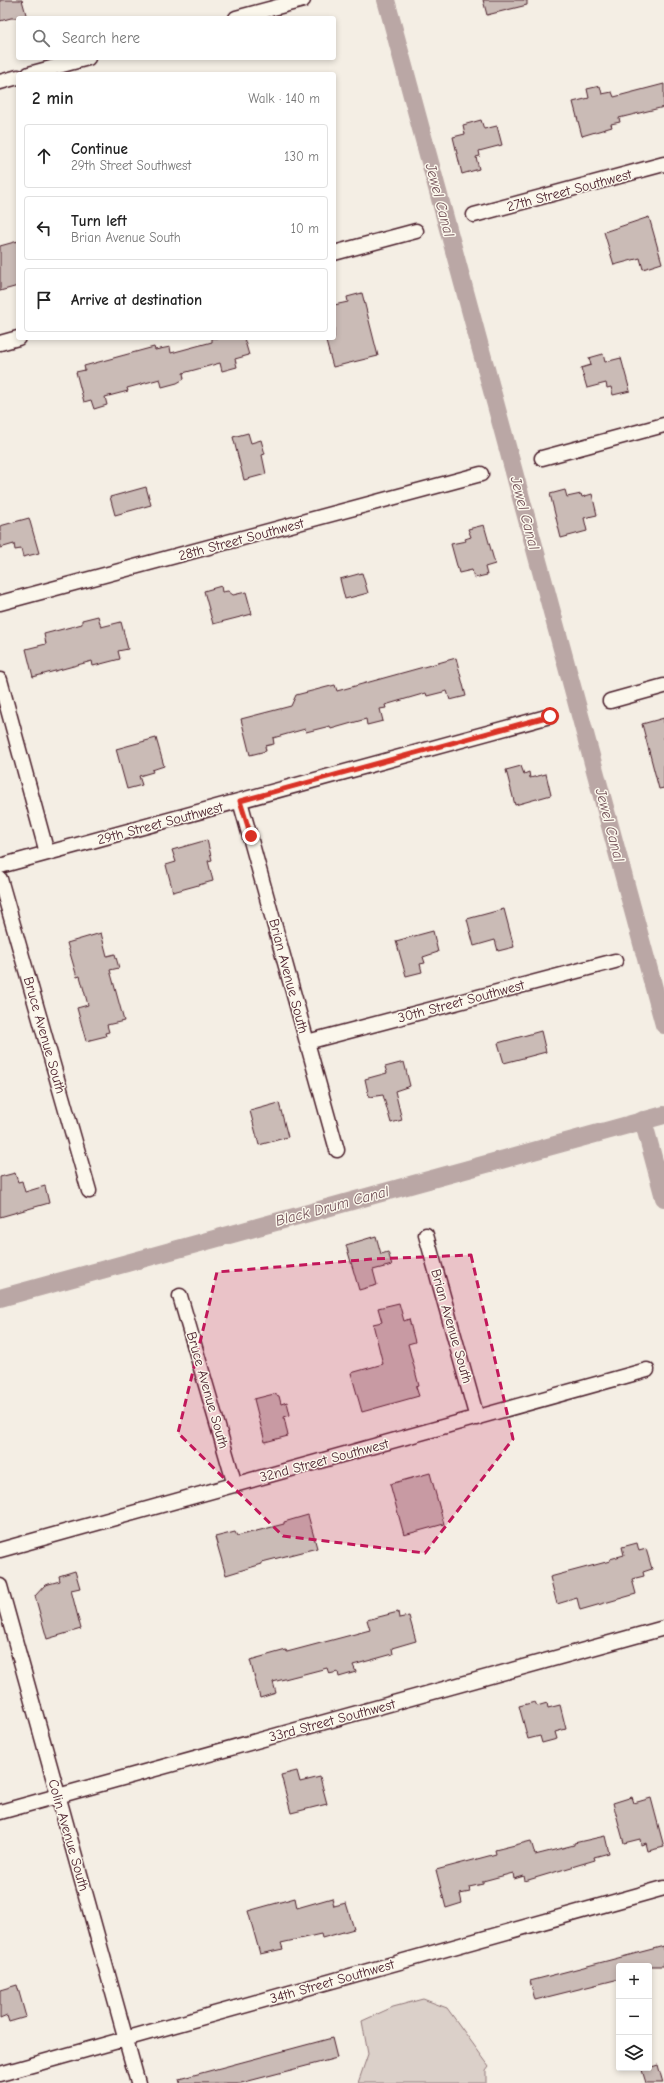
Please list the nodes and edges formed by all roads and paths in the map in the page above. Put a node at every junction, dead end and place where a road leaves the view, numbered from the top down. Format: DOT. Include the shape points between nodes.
graph roads {
  1 [pos="303,0"];
  2 [pos="243,16"];
  3 [pos="81,60"];
  4 [pos="36,72"];
  5 [pos="16,78"];
  6 [pos="0,82"];
  7 [pos="664,164"];
  8 [pos="474,215"];
  9 [pos="416,231"];
  10 [pos="336,252"];
  11 [pos="16,339"];
  12 [pos="0,343"];
  13 [pos="664,425"];
  14 [pos="542,458"];
  15 [pos="481,474"];
  16 [pos="0,603"];
  17 [pos="0,680"];
  18 [pos="664,686"];
  19 [pos="610,701"];
  20 [pos="550,716"];
  21 [pos="240,801"];
  22 [pos="46,853"];
  23 [pos="0,866"];
  24 [pos="0,879"];
  25 [pos="615,961"];
  26 [pos="307,1042"];
  27 [pos="337,1150"];
  28 [pos="90,1191"];
  29 [pos="426,1235"];
  30 [pos="180,1296"];
  31 [pos="647,1370"];
  32 [pos="477,1418"];
  33 [pos="235,1484"];
  34 [pos="0,1550"];
  35 [pos="0,1586"];
  36 [pos="664,1628"];
  37 [pos="58,1796"];
  38 [pos="0,1812"];
  39 [pos="664,1888"];
  40 [pos="126,2039"];
  41 [pos="0,2074"];
  42 [pos="138,2083"];
  1 -- 2 [label="street"];
  3 -- 4 [label="street"];
  5 -- 6 [label="street"];
  7 -- 8 [label="street, 27th Street Southwest"];
  9 -- 10 [label="street"];
  11 -- 12 [label="street"];
  13 -- 14 [label="street"];
  15 -- 16 [label="street, 28th Street Southwest"];
  17 -- 22 [label="street"];
  18 -- 19 [label="street"];
  20 -- 21 [label="street, 29th Street Southwest"];
  21 -- 22 [label="street, 29th Street Southwest"];
  21 -- 26 [label="street, Brian Avenue South"];
  22 -- 23 [label="street, 29th Street Southwest"];
  24 -- 28 [label="street, Bruce Avenue South"];
  25 -- 26 [label="street, 30th Street Southwest"];
  26 -- 27 [label="street, Brian Avenue South"];
  29 -- 32 [label="street, Brian Avenue South"];
  30 -- 33 [label="street, Bruce Avenue South"];
  31 -- 32 [label="street, 32nd Street Southwest"];
  32 -- 33 [label="street, 32nd Street Southwest"];
  33 -- 34 [label="street, 32nd Street Southwest"];
  35 -- 37 [label="street, Colin Avenue South"];
  36 -- 37 [label="street, 33rd Street Southwest"];
  37 -- 38 [label="street, 33rd Street Southwest"];
  37 -- 40 [label="street, Colin Avenue South"];
  39 -- 40 [label="street, 34th Street Southwest"];
  40 -- 41 [label="street, 34th Street Southwest"];
  40 -- 42 [label="street, Colin Avenue South"];
}
